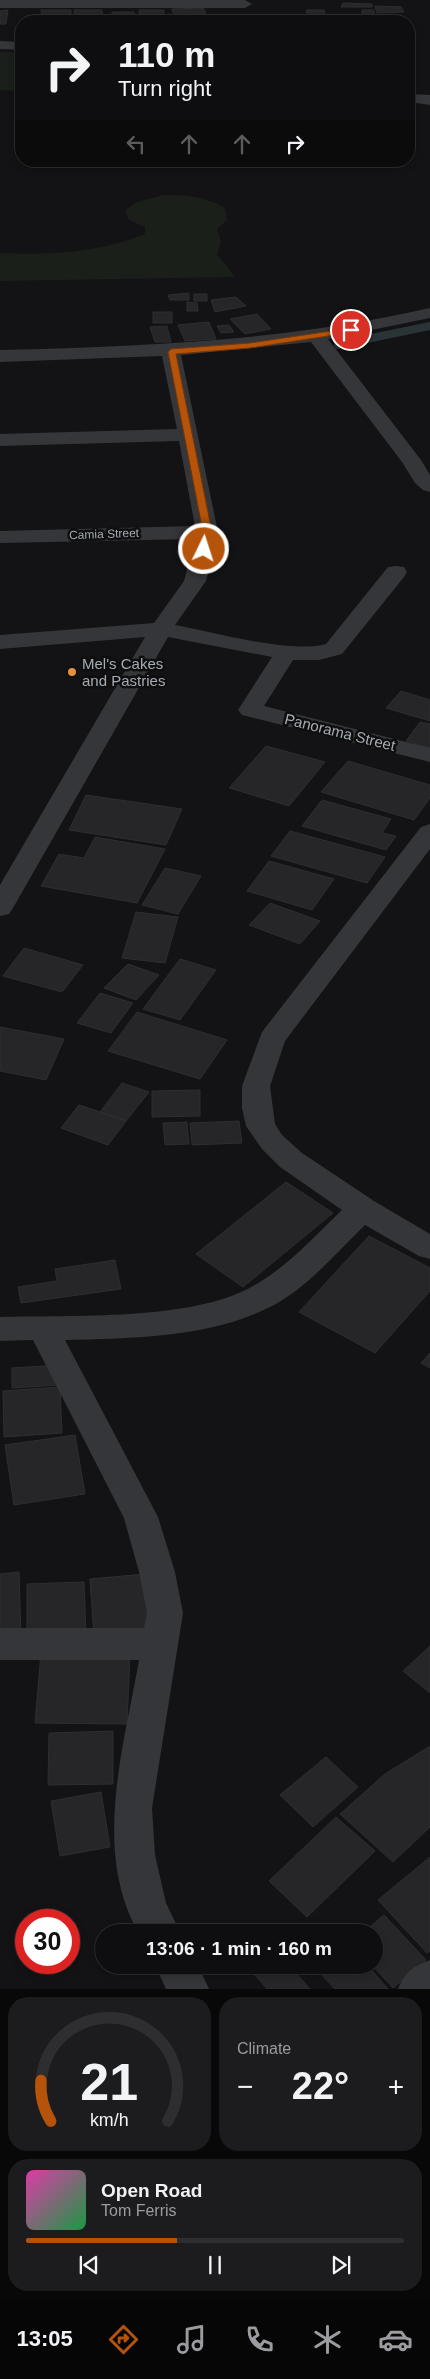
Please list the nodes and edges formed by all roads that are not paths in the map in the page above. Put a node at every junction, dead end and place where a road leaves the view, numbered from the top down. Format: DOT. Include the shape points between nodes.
graph roads {
  1 [pos="0,4"];
  2 [pos="246,4"];
  3 [pos="0,46"];
  4 [pos="15,46"];
  5 [pos="415,99"];
  6 [pos="430,100"];
  7 [pos="430,313"];
  8 [pos="317,337"];
  9 [pos="171,352"];
  10 [pos="0,356"];
  11 [pos="190,435"];
  12 [pos="0,440"];
  13 [pos="430,486"];
  14 [pos="208,532"];
  15 [pos="0,537"];
  16 [pos="396,572"];
  17 [pos="161,629"];
  18 [pos="0,642"];
  19 [pos="286,653"];
  20 [pos="430,755"];
  21 [pos="430,832"];
  22 [pos="0,908"];
  23 [pos="363,1209"];
  24 [pos="430,1248"];
  25 [pos="42,1327"];
  26 [pos="0,1329"];
  27 [pos="0,1644"];
  28 [pos="161,1644"];
  29 [pos="155,1924"];
  30 [pos="180,1974"];
  31 [pos="430,1980"];
  32 [pos="188,1989"];
  33 [pos="420,1989"];
  1 -- 2 [label="street"];
  3 -- 4 [label="street"];
  5 -- 6 [label="street"];
  7 -- 8 [label="street"];
  8 -- 9 [label="street"];
  8 -- 13 [label="street"];
  9 -- 10 [label="street"];
  9 -- 11 [label="street"];
  11 -- 12 [label="street"];
  11 -- 14 [label="street"];
  14 -- 15 [label="street, Camia Street"];
  14 -- 17 [label="street" via="194,581"];
  16 -- 19 [label="street" via="334,649 319,653"];
  17 -- 18 [label="street"];
  17 -- 19 [label="street"];
  17 -- 22 [label="street"];
  19 -- 20 [label="street, Panorama Street" via="250,710"];
  21 -- 23 [label="street" via="272,1039 256,1086 261,1126 272,1142 290,1160"];
  23 -- 24 [label="street"];
  23 -- 25 [label="street" via="287,1278 262,1296 229,1311 172,1320"];
  25 -- 26 [label="street"];
  25 -- 28 [label="street" via="141,1517 165,1613"];
  27 -- 28 [label="street"];
  28 -- 29 [label="street" via="133,1808 135,1855 147,1909"];
  30 -- 32 [label="street"];
  31 -- 33 [label="street"];
}
